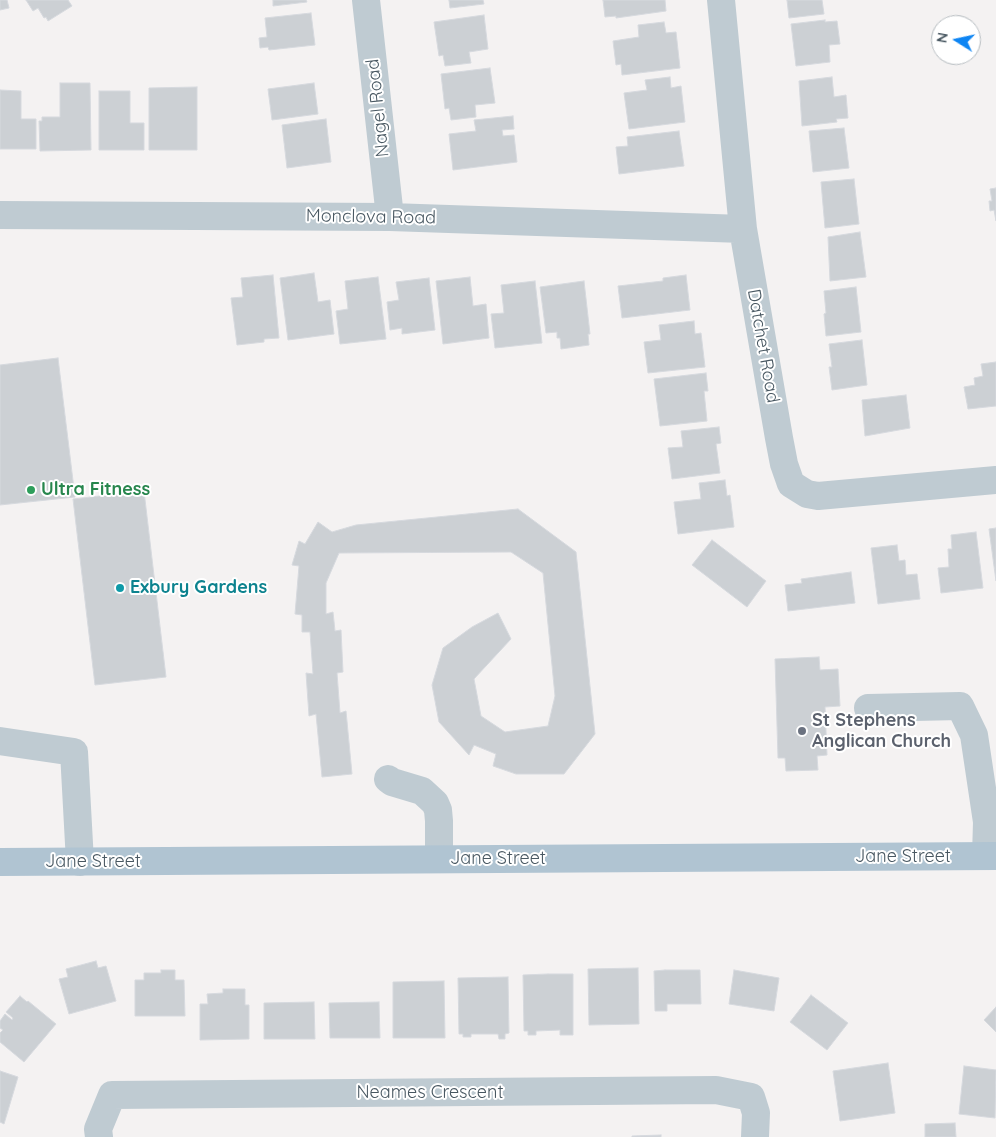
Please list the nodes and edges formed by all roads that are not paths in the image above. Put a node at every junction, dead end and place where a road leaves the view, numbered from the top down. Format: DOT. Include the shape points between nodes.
graph roads {
  1 [pos="366,0"];
  2 [pos="721,0"];
  3 [pos="0,215"];
  4 [pos="390,216"];
  5 [pos="743,228"];
  6 [pos="996,480"];
  7 [pos="868,708"];
  8 [pos="0,741"];
  9 [pos="388,779"];
  10 [pos="991,856"];
  11 [pos="439,859"];
  12 [pos="0,862"];
  13 [pos="80,862"];
  14 [pos="99,1137"];
  15 [pos="755,1137"];
  1 -- 4 [label="street, Nagel Road"];
  2 -- 5 [label="street, Datchet Road"];
  3 -- 4 [label="street, Monclova Road"];
  4 -- 5 [label="street, Monclova Road"];
  5 -- 6 [label="street, Datchet Road" via="778,438 791,484 807,494 818,496"];
  7 -- 10 [label="street" via="960,706 974,735"];
  8 -- 13 [label="street" via="74,752"];
  9 -- 11 [label="street" via="422,791 435,803 439,821"];
  10 -- 11 [label="main road, Jane Street"];
  11 -- 13 [label="main road, Jane Street"];
  12 -- 13 [label="main road, Jane Street"];
  14 -- 15 [label="street, Neames Crescent" via="98,1129 112,1095 716,1090 751,1097 756,1112"];
}
